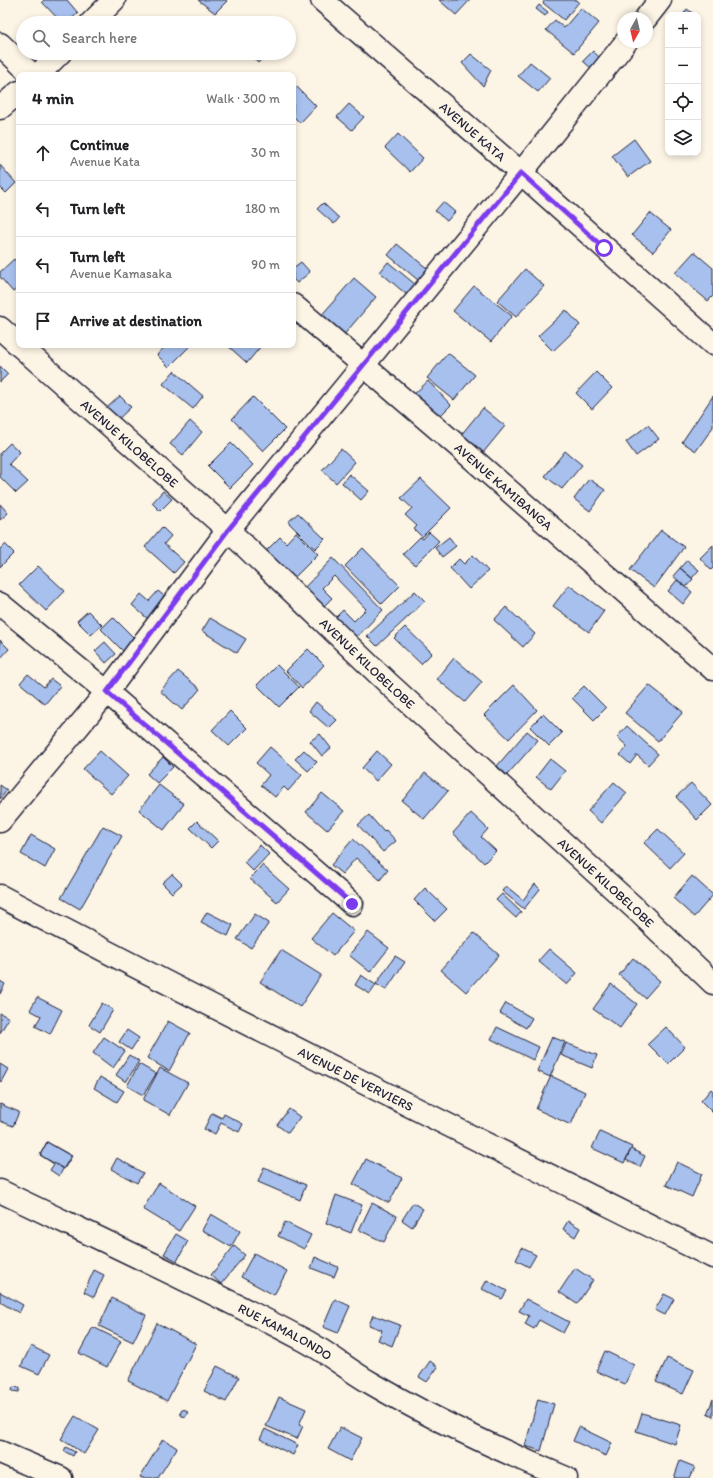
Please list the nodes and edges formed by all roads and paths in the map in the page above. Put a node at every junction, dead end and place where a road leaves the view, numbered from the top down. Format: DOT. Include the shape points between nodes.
graph roads {
  1 [pos="114,0"];
  2 [pos="322,0"];
  3 [pos="660,0"];
  4 [pos="651,12"];
  5 [pos="98,16"];
  6 [pos="0,44"];
  7 [pos="621,48"];
  8 [pos="16,60"];
  9 [pos="17,60"];
  10 [pos="53,60"];
  11 [pos="29,72"];
  12 [pos="41,72"];
  13 [pos="16,95"];
  14 [pos="0,108"];
  15 [pos="521,173"];
  16 [pos="296,308"];
  17 [pos="0,328"];
  18 [pos="16,342"];
  19 [pos="713,344"];
  20 [pos="22,348"];
  21 [pos="364,365"];
  22 [pos="228,530"];
  23 [pos="0,604"];
  24 [pos="713,669"];
  25 [pos="107,692"];
  26 [pos="0,821"];
  27 [pos="0,896"];
  28 [pos="352,904"];
  29 [pos="713,983"];
  30 [pos="0,1191"];
  31 [pos="713,1257"];
  32 [pos="0,1452"];
  33 [pos="61,1478"];
  34 [pos="566,1478"];
  1 -- 5 [label="street"];
  2 -- 15 [label="street, AVENUE KATA"];
  3 -- 4 [label="street"];
  6 -- 8 [label="street"];
  7 -- 15 [label="street"];
  9 -- 11 [label="street"];
  10 -- 12 [label="street"];
  13 -- 14 [label="street"];
  15 -- 19 [label="street, AVENUE KATA"];
  15 -- 21 [label="street"];
  16 -- 21 [label="street, AVENUE KAMIBANGA"];
  17 -- 18 [label="street, AVENUE KILOBELOBE"];
  20 -- 22 [label="street, AVENUE KILOBELOBE"];
  21 -- 22 [label="street"];
  21 -- 24 [label="street, AVENUE KAMIBANGA"];
  22 -- 25 [label="street"];
  22 -- 29 [label="street, AVENUE KILOBELOBE" via="389,684 638,911"];
  23 -- 25 [label="street"];
  25 -- 26 [label="street"];
  25 -- 28 [label="street"];
  27 -- 31 [label="street, AVENUE DE VERVIERS" via="320,1062"];
  30 -- 34 [label="street, RUE KAMALONDO" via="306,1341 438,1421"];
  32 -- 33 [label="street"];
}
